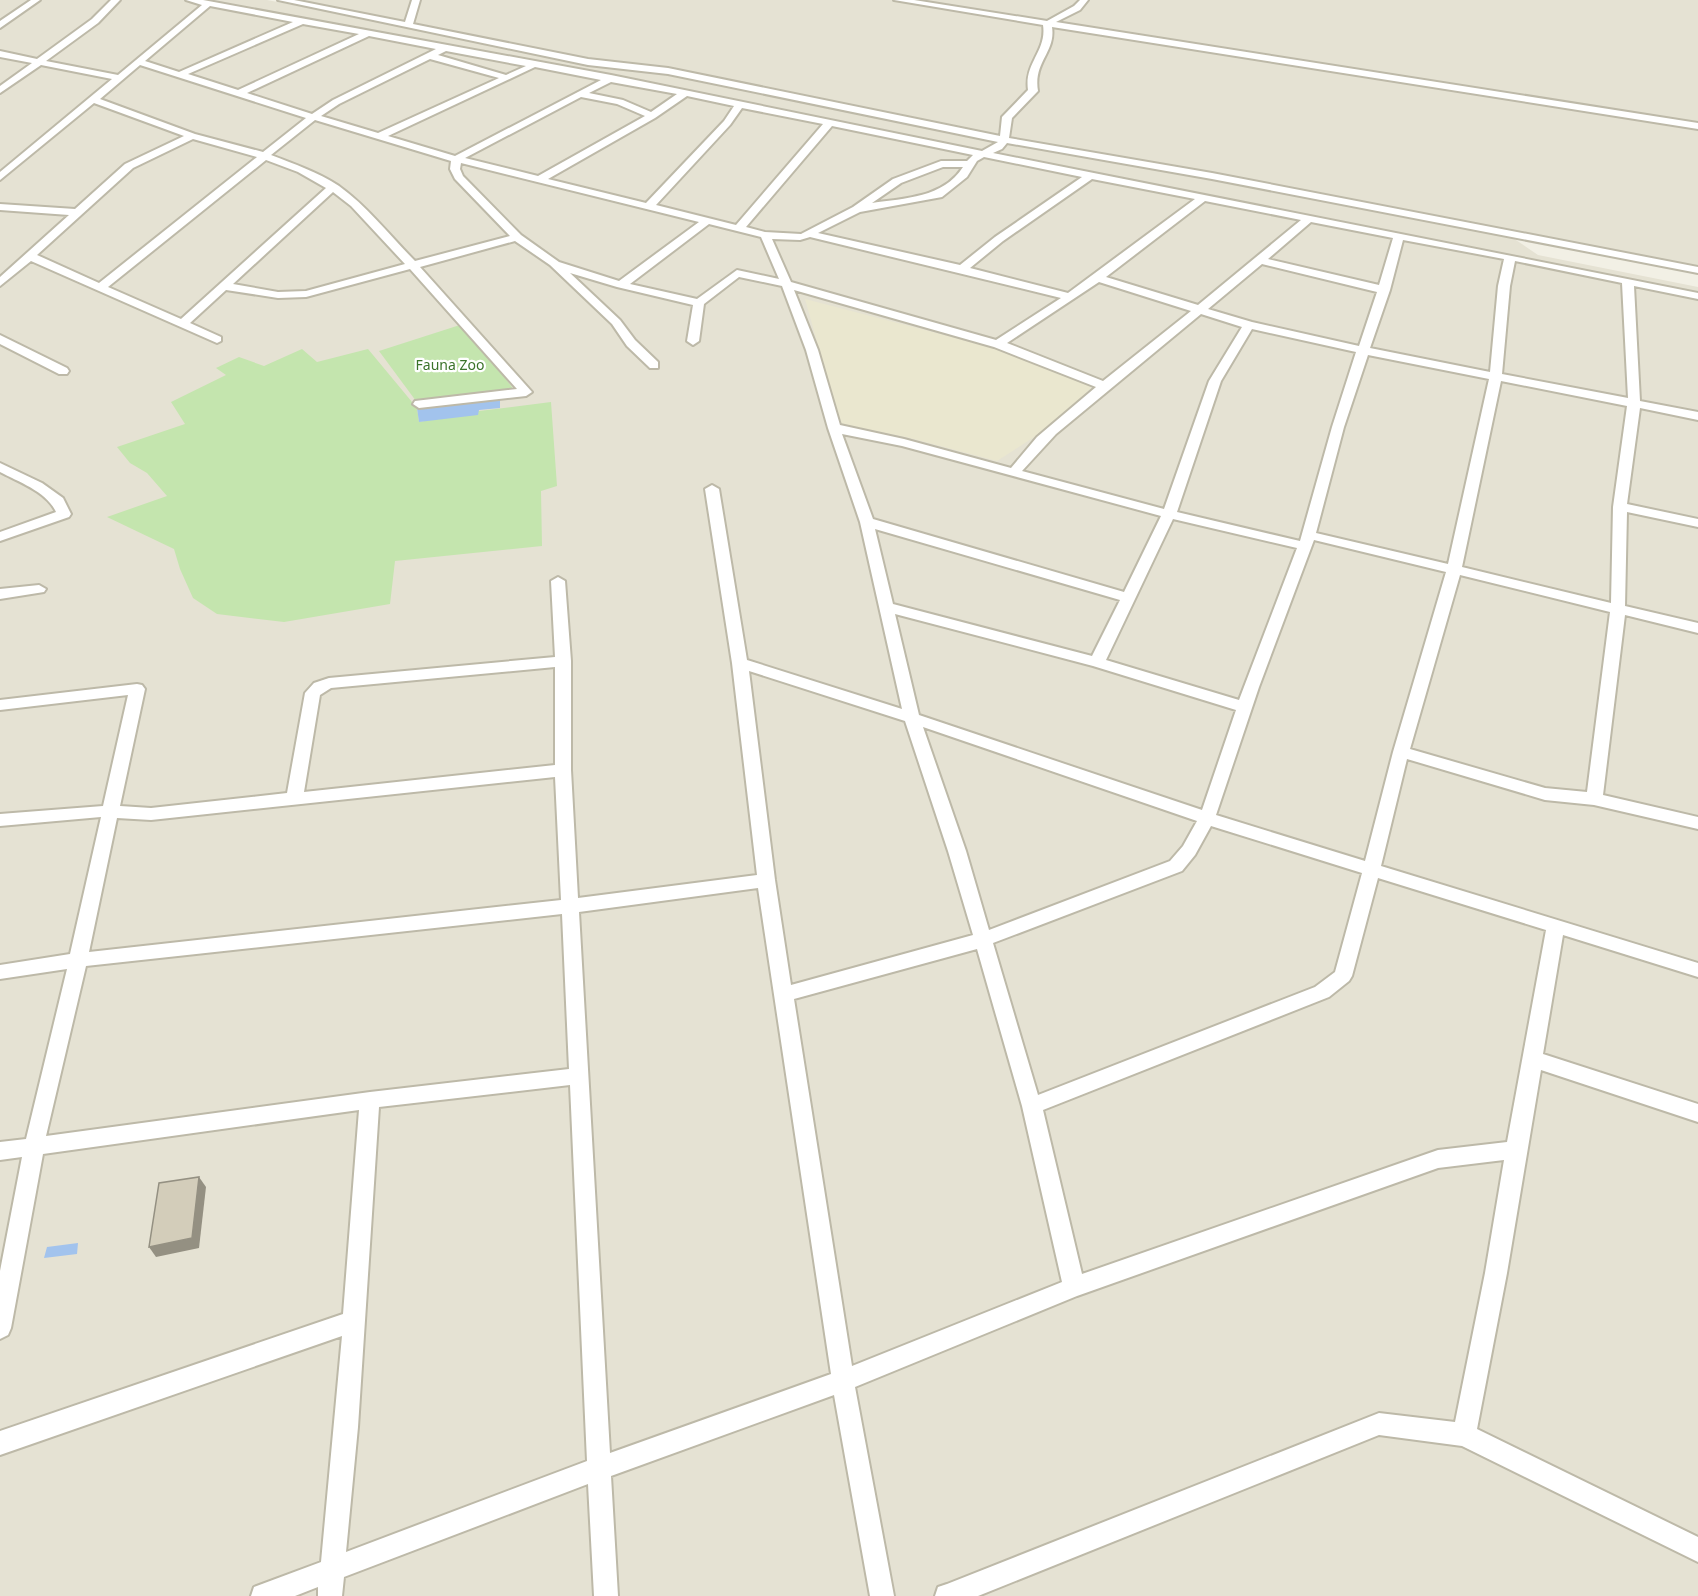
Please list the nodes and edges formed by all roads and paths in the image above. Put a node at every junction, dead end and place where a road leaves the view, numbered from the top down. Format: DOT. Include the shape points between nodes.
graph roads {
  1 [pos="36,0"];
  2 [pos="116,0"];
  3 [pos="190,0"];
  4 [pos="282,0"];
  5 [pos="416,0"];
  6 [pos="898,0"];
  7 [pos="1084,0"];
  8 [pos="208,4"];
  9 [pos="302,21"];
  10 [pos="1047,22"];
  11 [pos="0,25"];
  12 [pos="408,26"];
  13 [pos="367,34"];
  14 [pos="445,48"];
  15 [pos="0,54"];
  16 [pos="429,56"];
  17 [pos="37,62"];
  18 [pos="140,62"];
  19 [pos="532,65"];
  20 [pos="633,67"];
  21 [pos="180,74"];
  22 [pos="505,77"];
  23 [pos="121,78"];
  24 [pos="608,79"];
  25 [pos="0,89"];
  26 [pos="240,93"];
  27 [pos="578,94"];
  28 [pos="684,94"];
  29 [pos="94,100"];
  30 [pos="740,105"];
  31 [pos="652,116"];
  32 [pos="313,117"];
  33 [pos="829,124"];
  34 [pos="1698,126"];
  35 [pos="192,136"];
  36 [pos="380,136"];
  37 [pos="1004,140"];
  38 [pos="982,154"];
  39 [pos="265,156"];
  40 [pos="456,159"];
  41 [pos="969,164"];
  42 [pos="1089,176"];
  43 [pos="0,177"];
  44 [pos="540,180"];
  45 [pos="333,187"];
  46 [pos="1202,198"];
  47 [pos="650,205"];
  48 [pos="0,207"];
  49 [pos="857,209"];
  50 [pos="77,212"];
  51 [pos="1309,218"];
  52 [pos="707,221"];
  53 [pos="738,228"];
  54 [pos="765,235"];
  55 [pos="805,236"];
  56 [pos="1399,236"];
  57 [pos="517,237"];
  58 [pos="772,247"];
  59 [pos="29,256"];
  60 [pos="1510,258"];
  61 [pos="1262,261"];
  62 [pos="554,263"];
  63 [pos="410,264"];
  64 [pos="962,269"];
  65 [pos="1698,270"];
  66 [pos="1098,278"];
  67 [pos="1628,281"];
  68 [pos="0,283"];
  69 [pos="786,284"];
  70 [pos="621,285"];
  71 [pos="224,286"];
  72 [pos="100,287"];
  73 [pos="1384,290"];
  74 [pos="1068,296"];
  75 [pos="1698,296"];
  76 [pos="699,303"];
  77 [pos="1197,310"];
  78 [pos="182,324"];
  79 [pos="1249,325"];
  80 [pos="0,339"];
  81 [pos="217,339"];
  82 [pos="693,341"];
  83 [pos="998,344"];
  84 [pos="1362,350"];
  85 [pos="654,365"];
  86 [pos="63,371"];
  87 [pos="1496,376"];
  88 [pos="1104,386"];
  89 [pos="1634,403"];
  90 [pos="419,404"];
  91 [pos="1698,416"];
  92 [pos="834,428"];
  93 [pos="0,467"];
  94 [pos="1014,471"];
  95 [pos="712,489"];
  96 [pos="1620,507"];
  97 [pos="1169,514"];
  98 [pos="867,522"];
  99 [pos="1698,523"];
  100 [pos="0,537"];
  101 [pos="1307,541"];
  102 [pos="1454,570"];
  103 [pos="558,581"];
  104 [pos="39,589"];
  105 [pos="0,594"];
  106 [pos="1127,597"];
  107 [pos="886,607"];
  108 [pos="1618,609"];
  109 [pos="1698,627"];
  110 [pos="563,661"];
  111 [pos="1097,662"];
  112 [pos="740,663"];
  113 [pos="0,705"];
  114 [pos="1244,707"];
  115 [pos="912,718"];
  116 [pos="1401,752"];
  117 [pos="563,770"];
  118 [pos="295,797"];
  119 [pos="1594,799"];
  120 [pos="112,812"];
  121 [pos="1206,819"];
  122 [pos="0,820"];
  123 [pos="1698,823"];
  124 [pos="1370,869"];
  125 [pos="766,880"];
  126 [pos="570,906"];
  127 [pos="1555,928"];
  128 [pos="982,940"];
  129 [pos="78,960"];
  130 [pos="1698,970"];
  131 [pos="0,972"];
  132 [pos="784,994"];
  133 [pos="1533,1059"];
  134 [pos="579,1076"];
  135 [pos="370,1100"];
  136 [pos="1032,1106"];
  137 [pos="1698,1113"];
  138 [pos="34,1146"];
  139 [pos="1516,1150"];
  140 [pos="0,1151"];
  141 [pos="1074,1287"];
  142 [pos="352,1322"];
  143 [pos="0,1329"];
  144 [pos="843,1381"];
  145 [pos="1464,1435"];
  146 [pos="0,1443"];
  147 [pos="600,1468"];
  148 [pos="1698,1550"];
  149 [pos="332,1569"];
  150 [pos="263,1596"];
  151 [pos="330,1596"];
  152 [pos="606,1596"];
  153 [pos="882,1596"];
  154 [pos="946,1596"];
  1 -- 11 [label="street"];
  2 -- 17 [label="street" via="95,21"];
  3 -- 8 [label="street"];
  4 -- 12 [label="street"];
  5 -- 12 [label="street"];
  6 -- 10 [label="street"];
  7 -- 10 [label="street" via="1070,12"];
  8 -- 9 [label="street"];
  8 -- 18 [label="street"];
  9 -- 13 [label="street"];
  9 -- 21 [label="street"];
  10 -- 34 [label="street"];
  10 -- 37 [label="street" via="1047,47 1032,69 1033,91 1007,117"];
  12 -- 20 [label="street" via="588,62"];
  13 -- 14 [label="street"];
  13 -- 26 [label="street"];
  14 -- 16 [label="street"];
  14 -- 19 [label="street"];
  15 -- 17 [label="street"];
  16 -- 22 [label="street"];
  16 -- 32 [label="street"];
  17 -- 23 [label="street"];
  17 -- 25 [label="street"];
  18 -- 21 [label="street"];
  18 -- 23 [label="street"];
  19 -- 22 [label="street"];
  19 -- 24 [label="street"];
  20 -- 24 [label="street" via="623,76"];
  20 -- 37 [label="street"];
  21 -- 26 [label="street"];
  22 -- 36 [label="street"];
  23 -- 29 [label="street"];
  24 -- 27 [label="street"];
  24 -- 28 [label="street"];
  26 -- 32 [label="street"];
  27 -- 31 [label="street" via="620,102"];
  27 -- 40 [label="street"];
  28 -- 30 [label="street"];
  28 -- 31 [label="street"];
  29 -- 35 [label="street"];
  29 -- 43 [label="street"];
  30 -- 33 [label="street"];
  30 -- 47 [label="street"];
  31 -- 44 [label="street"];
  32 -- 36 [label="street"];
  32 -- 39 [label="street"];
  33 -- 38 [label="street"];
  33 -- 53 [label="street"];
  35 -- 39 [label="street"];
  35 -- 50 [label="street" via="129,166"];
  36 -- 40 [label="street"];
  37 -- 38 [label="street" via="999,147"];
  37 -- 65 [label="street"];
  38 -- 41 [label="street"];
  38 -- 42 [label="street"];
  39 -- 45 [label="street"];
  39 -- 72 [label="street"];
  40 -- 44 [label="street"];
  40 -- 57 [label="street" via="459,177"];
  41 -- 49 [label="street" via="941,164 921,171 897,181"];
  41 -- 49 [label="street" via="963,175 938,195"];
  42 -- 46 [label="street"];
  42 -- 64 [label="street"];
  44 -- 47 [label="street"];
  45 -- 63 [label="street" via="355,204"];
  45 -- 71 [label="street"];
  46 -- 51 [label="street"];
  46 -- 66 [label="street"];
  47 -- 52 [label="street"];
  48 -- 50 [label="street"];
  49 -- 55 [label="street"];
  50 -- 59 [label="street"];
  51 -- 56 [label="street"];
  51 -- 61 [label="street"];
  52 -- 53 [label="street"];
  52 -- 70 [label="street"];
  53 -- 54 [label="street"];
  54 -- 55 [label="street"];
  54 -- 58 [label="street"];
  55 -- 58 [label="street"];
  55 -- 64 [label="street"];
  56 -- 60 [label="street"];
  56 -- 73 [label="street"];
  57 -- 62 [label="street"];
  57 -- 63 [label="street"];
  58 -- 69 [label="street"];
  59 -- 68 [label="street"];
  59 -- 72 [label="street"];
  60 -- 67 [label="street"];
  60 -- 87 [label="street"];
  61 -- 73 [label="street"];
  61 -- 77 [label="street"];
  62 -- 70 [label="street"];
  62 -- 85 [label="street"];
  63 -- 71 [label="street" via="306,294 278,295"];
  63 -- 90 [label="street" via="526,392"];
  64 -- 74 [label="street"];
  66 -- 74 [label="street"];
  66 -- 77 [label="street"];
  67 -- 75 [label="street"];
  67 -- 89 [label="street"];
  69 -- 76 [label="street" via="737,273"];
  69 -- 83 [label="street"];
  69 -- 92 [label="street" via="812,350"];
  70 -- 76 [label="street"];
  71 -- 78 [label="street"];
  72 -- 78 [label="street"];
  73 -- 84 [label="street"];
  74 -- 83 [label="street"];
  76 -- 82 [label="street"];
  77 -- 79 [label="street"];
  77 -- 88 [label="street"];
  78 -- 81 [label="street"];
  79 -- 84 [label="street"];
  79 -- 97 [label="street" via="1206,402"];
  80 -- 86 [label="street"];
  83 -- 88 [label="street"];
  84 -- 87 [label="street"];
  84 -- 101 [label="street"];
  87 -- 89 [label="street"];
  87 -- 102 [label="street"];
  88 -- 94 [label="street" via="1027,453"];
  89 -- 91 [label="street"];
  89 -- 96 [label="street"];
  92 -- 94 [label="street"];
  92 -- 98 [label="street"];
  93 -- 100 [label="street" via="58,501 64,514"];
  94 -- 97 [label="street"];
  95 -- 112 [label="street"];
  96 -- 99 [label="street"];
  96 -- 108 [label="street"];
  97 -- 101 [label="street"];
  97 -- 106 [label="street"];
  98 -- 106 [label="street"];
  98 -- 107 [label="street"];
  101 -- 102 [label="street"];
  101 -- 114 [label="street"];
  102 -- 108 [label="street"];
  102 -- 116 [label="street"];
  103 -- 110 [label="street"];
  104 -- 105 [label="street"];
  106 -- 111 [label="street"];
  107 -- 111 [label="street"];
  107 -- 115 [label="street"];
  108 -- 109 [label="street"];
  108 -- 119 [label="street"];
  110 -- 117 [label="street"];
  110 -- 118 [label="street" via="329,682 319,687 313,693"];
  111 -- 114 [label="street"];
  112 -- 115 [label="street"];
  112 -- 125 [label="street"];
  113 -- 120 [label="street" via="137,689"];
  114 -- 121 [label="street"];
  115 -- 121 [label="street"];
  115 -- 128 [label="street"];
  116 -- 119 [label="street" via="1545,794"];
  116 -- 124 [label="street"];
  117 -- 118 [label="street"];
  117 -- 126 [label="street"];
  118 -- 120 [label="street" via="151,814"];
  119 -- 123 [label="street"];
  120 -- 122 [label="street"];
  120 -- 129 [label="street"];
  121 -- 124 [label="street"];
  121 -- 128 [label="street" via="1187,855 1176,866"];
  124 -- 127 [label="street"];
  124 -- 136 [label="street" via="1343,976 1322,992"];
  125 -- 126 [label="street"];
  125 -- 132 [label="street"];
  126 -- 129 [label="street"];
  126 -- 134 [label="street"];
  127 -- 130 [label="street"];
  127 -- 133 [label="street"];
  128 -- 132 [label="street"];
  128 -- 136 [label="street"];
  129 -- 131 [label="street"];
  129 -- 138 [label="street"];
  132 -- 144 [label="street"];
  133 -- 137 [label="street"];
  133 -- 139 [label="street"];
  134 -- 135 [label="street"];
  134 -- 147 [label="street"];
  135 -- 138 [label="street"];
  135 -- 142 [label="street"];
  136 -- 141 [label="street"];
  138 -- 140 [label="street"];
  138 -- 143 [label="street"];
  139 -- 141 [label="street" via="1438,1159"];
  139 -- 145 [label="street"];
  141 -- 144 [label="street"];
  142 -- 146 [label="street"];
  142 -- 149 [label="street"];
  144 -- 147 [label="street"];
  144 -- 153 [label="street"];
  145 -- 148 [label="street"];
  145 -- 154 [label="street" via="1379,1424"];
  147 -- 149 [label="street"];
  147 -- 152 [label="street"];
  149 -- 150 [label="street"];
  149 -- 151 [label="street"];
}
